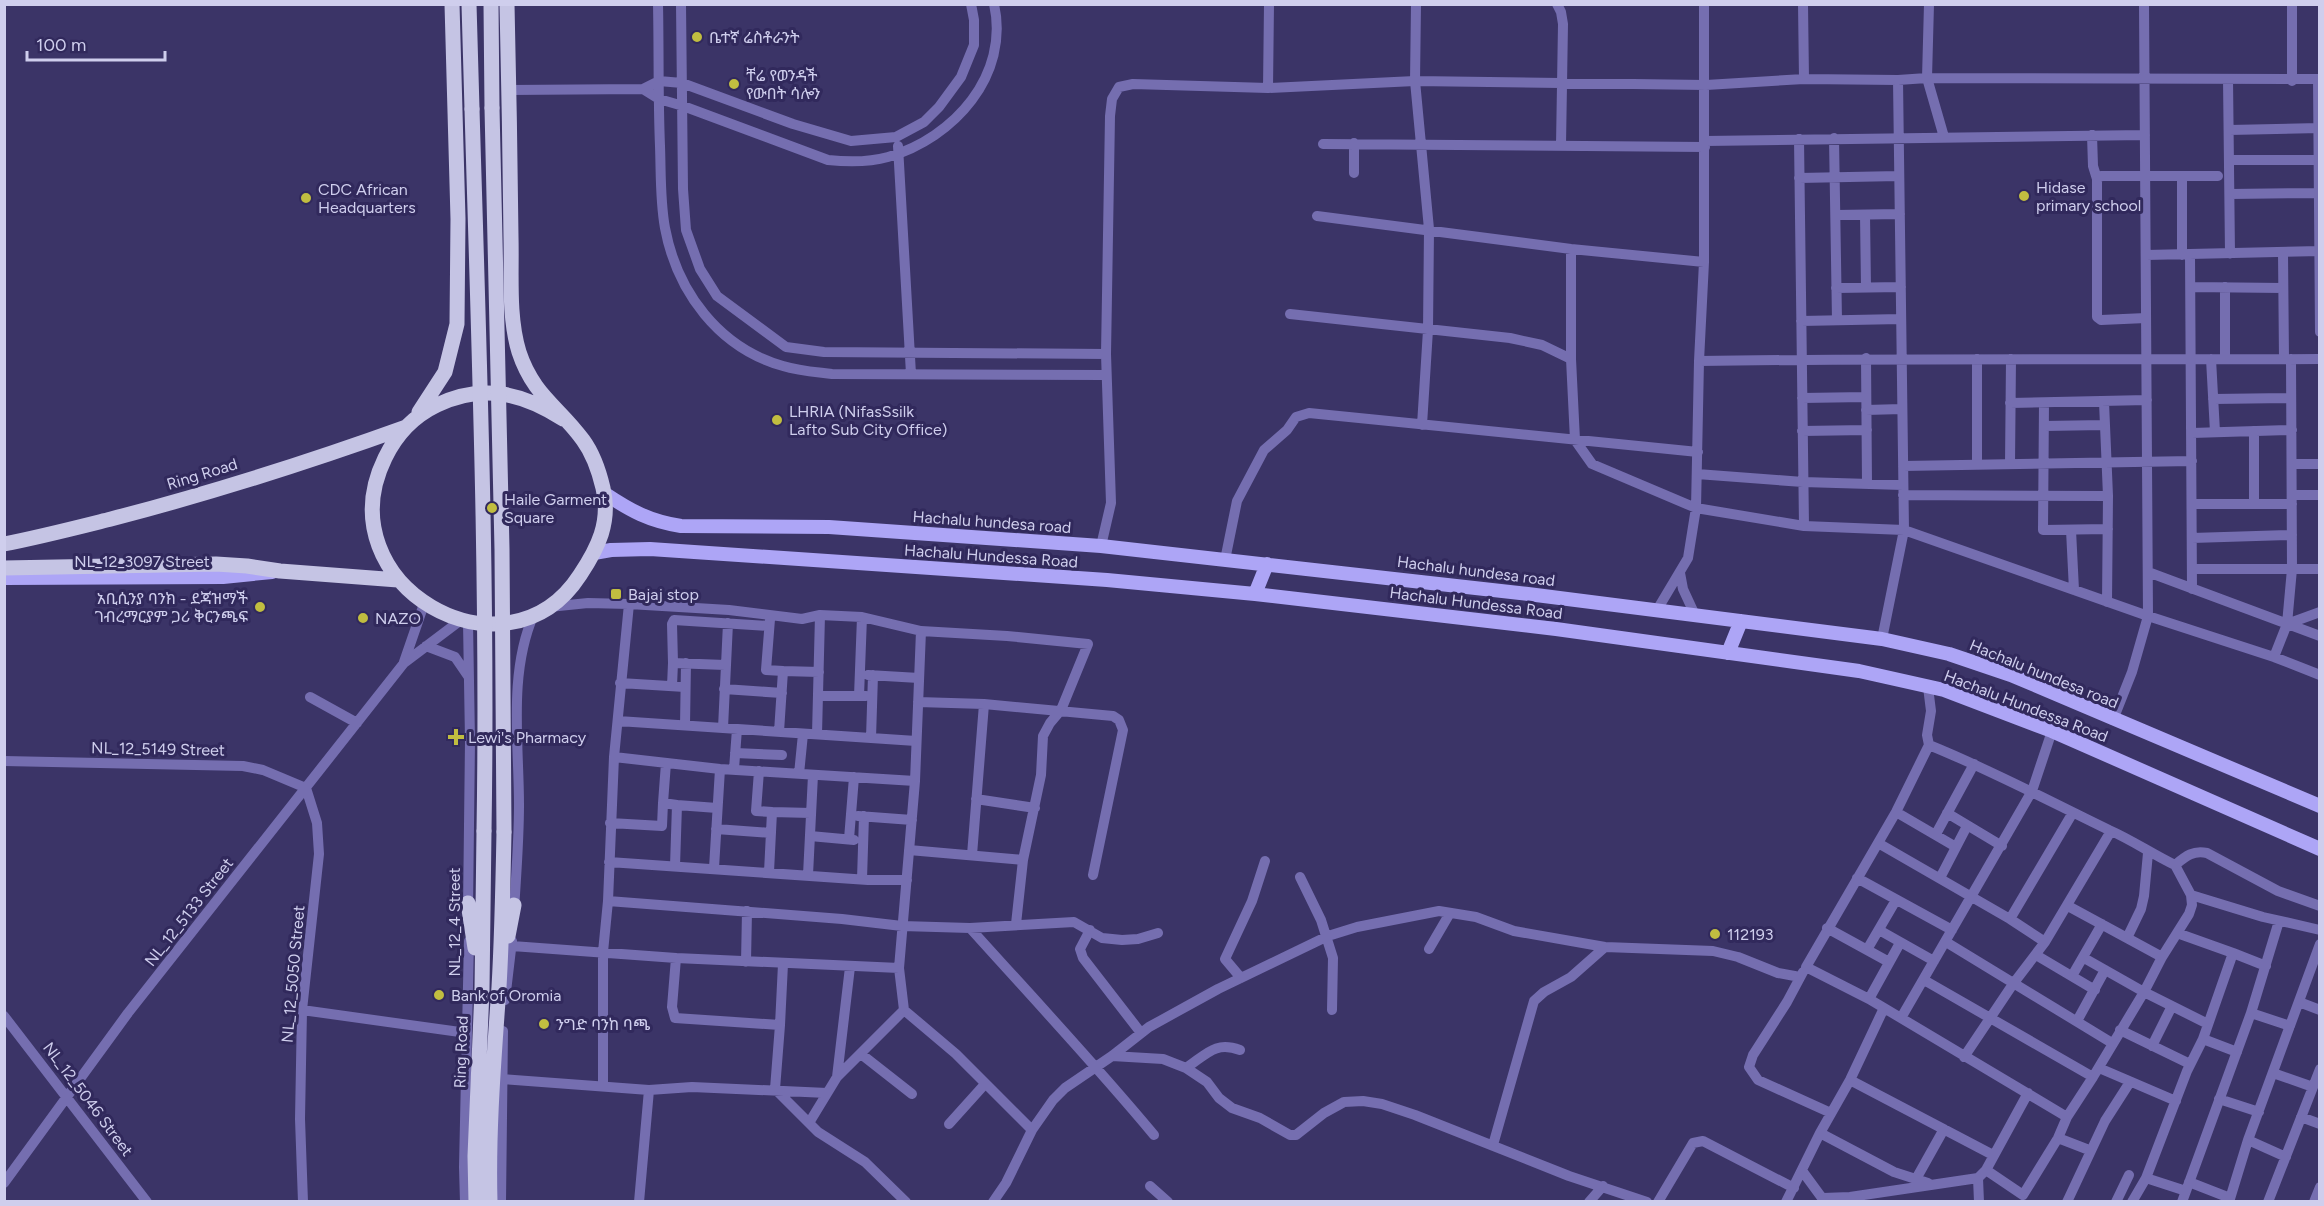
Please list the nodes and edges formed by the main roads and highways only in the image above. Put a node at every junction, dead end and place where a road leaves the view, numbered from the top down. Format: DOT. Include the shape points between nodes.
graph roads {
  1 [pos="452,4"];
  2 [pos="469,4"];
  3 [pos="491,4"];
  4 [pos="507,4"];
  5 [pos="563,419"];
  6 [pos="410,423"];
  7 [pos="604,494"];
  8 [pos="4,544"];
  9 [pos="594,554"];
  10 [pos="1267,564"];
  11 [pos="4,568"];
  12 [pos="280,572"];
  13 [pos="4,578"];
  14 [pos="398,580"];
  15 [pos="1255,594"];
  16 [pos="1741,621"];
  17 [pos="1728,653"];
  18 [pos="2319,806"];
  19 [pos="2319,849"];
  20 [pos="468,903"];
  21 [pos="514,905"];
  22 [pos="499,986"];
  23 [pos="482,990"];
  24 [pos="476,1202"];
  25 [pos="490,1202"];
  1 -- 6 [label="highway" via="457,324 445,372"];
  2 -- 23 [label="highway, Ring Road, bridge" via="485,568"];
  3 -- 22 [label="highway, Ring Road, bridge" via="502,525 504,832"];
  4 -- 5 [label="highway" via="512,294 518,348 532,382"];
  5 -- 6 [label="highway" via="540,404 515,395 488,393 445,402"];
  5 -- 7 [label="highway" via="592,454"];
  6 -- 8 [label="highway, Ring Road" via="313,460 171,503"];
  6 -- 14 [label="highway" via="390,447 379,470 374,494 373,519 379,544"];
  7 -- 9 [label="highway" via="604,520"];
  7 -- 10 [label="main road, Hachalu hundesa road" via="634,514 681,526 829,527 1101,546"];
  9 -- 14 [label="highway" via="570,590 549,607 513,621 464,621 424,604"];
  9 -- 15 [label="main road, Hachalu Hundessa Road" via="650,549"];
  10 -- 15 [label="main road"];
  10 -- 16 [label="main road, Hachalu hundesa road"];
  11 -- 12 [label="highway" via="216,564"];
  12 -- 13 [label="main road, NL_12_3097 Street" via="223,577"];
  12 -- 14 [label="highway"];
  15 -- 17 [label="main road, Hachalu Hundessa Road"];
  16 -- 17 [label="main road"];
  16 -- 18 [label="main road, Hachalu hundesa road" via="1882,639 1949,654 2011,675"];
  17 -- 19 [label="main road, Hachalu Hundessa Road" via="1859,671 1944,690 2052,731"];
  20 -- 23 [label="highway"];
  21 -- 22 [label="highway"];
  22 -- 25 [label="highway, Ring Road" via="491,1072"];
  23 -- 24 [label="highway, Ring Road"];
}
